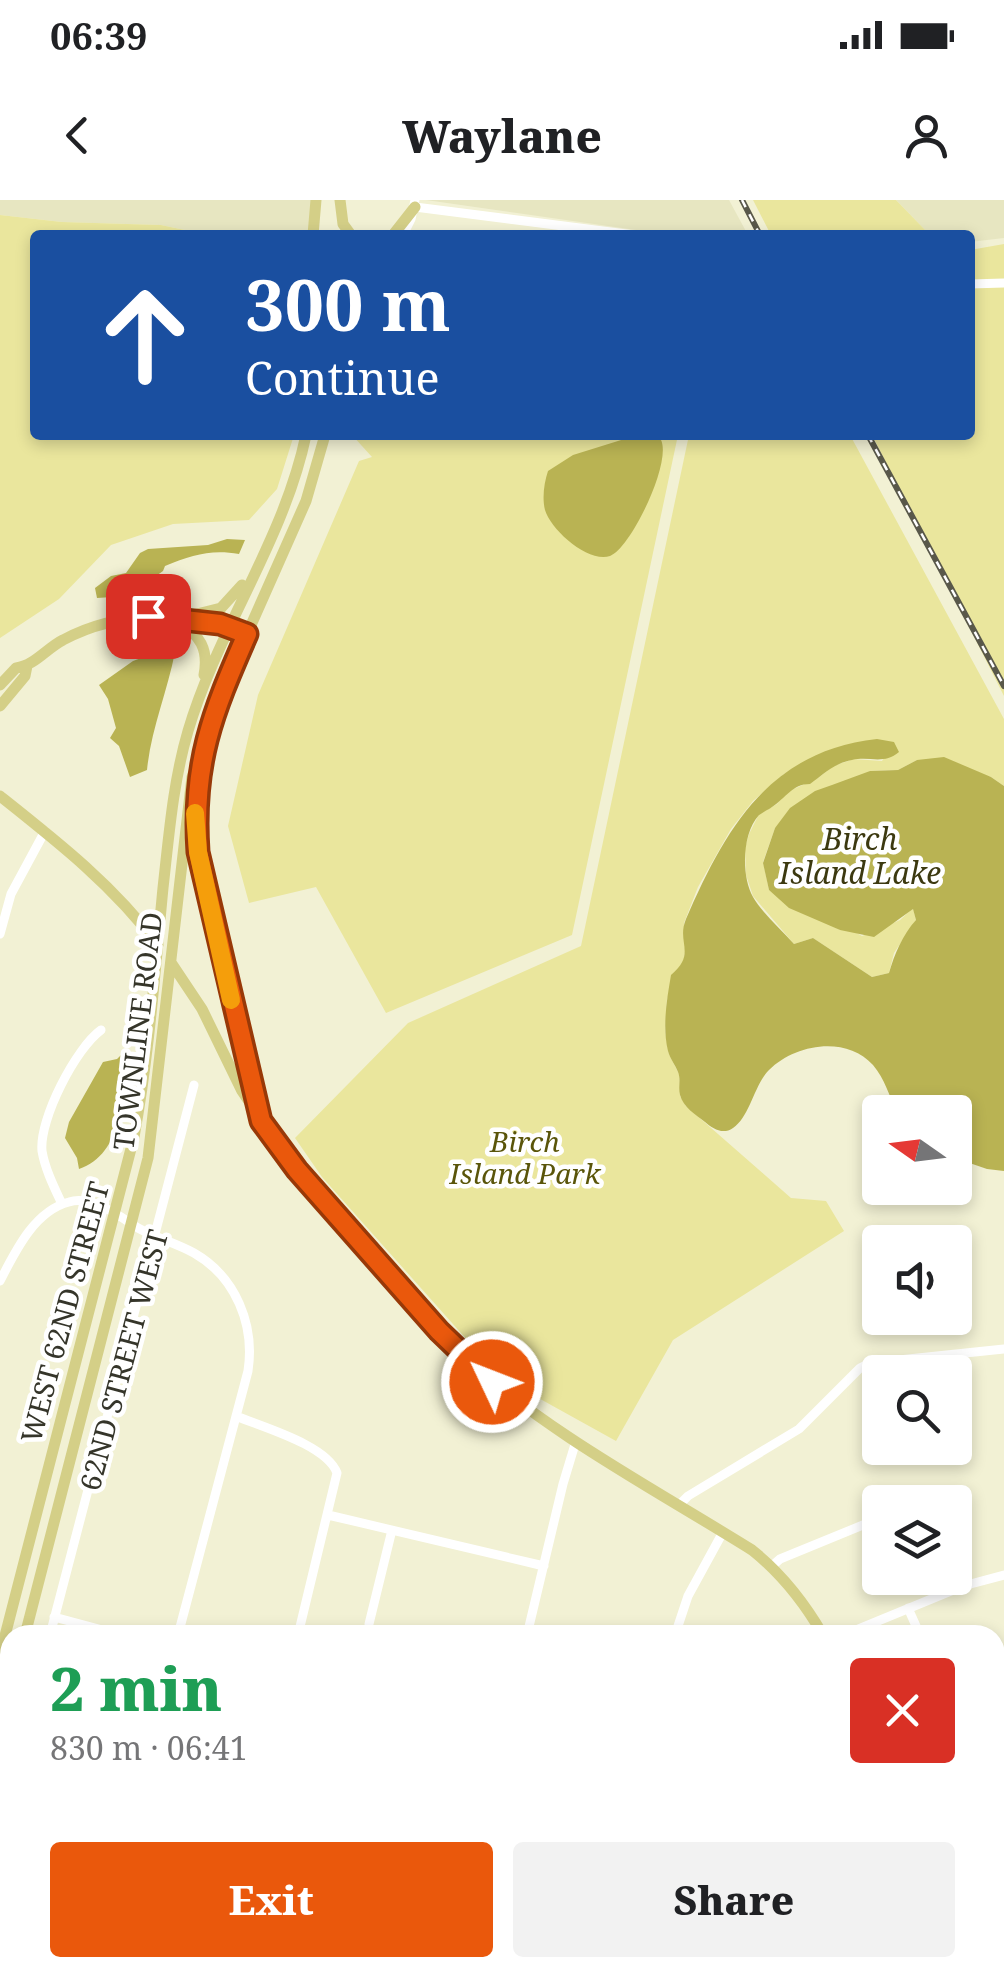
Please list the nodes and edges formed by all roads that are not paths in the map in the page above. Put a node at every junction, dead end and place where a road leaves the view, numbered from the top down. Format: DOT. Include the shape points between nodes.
graph roads {
  1 [pos="320,200"];
  2 [pos="340,200"];
  3 [pos="415,204"];
  4 [pos="314,230"];
  5 [pos="322,230"];
  6 [pos="338,230"];
  7 [pos="347,230"];
  8 [pos="397,230"];
  9 [pos="404,230"];
  10 [pos="599,230"];
  11 [pos="1004,283"];
  12 [pos="975,284"];
  13 [pos="305,440"];
  14 [pos="323,440"];
  15 [pos="288,499"];
  16 [pos="170,617"];
  17 [pos="230,627"];
  18 [pos="247,634"];
  19 [pos="26,666"];
  20 [pos="1,683"];
  21 [pos="198,700"];
  22 [pos="0,706"];
  23 [pos="202,748"];
  24 [pos="0,796"];
  25 [pos="45,831"];
  26 [pos="0,934"];
  27 [pos="100,1030"];
  28 [pos="194,1085"];
  29 [pos="261,1121"];
  30 [pos="62,1204"];
  31 [pos="116,1215"];
  32 [pos="133,1224"];
  33 [pos="154,1236"];
  34 [pos="0,1281"];
  35 [pos="1004,1349"];
  36 [pos="236,1416"];
  37 [pos="576,1441"];
  38 [pos="680,1504"];
  39 [pos="328,1515"];
  40 [pos="862,1525"];
  41 [pos="392,1530"];
  42 [pos="723,1532"];
  43 [pos="544,1566"];
  44 [pos="772,1566"];
  45 [pos="1004,1574"];
  46 [pos="908,1608"];
  47 [pos="54,1618"];
  48 [pos="369,1624"];
  49 [pos="8,1625"];
  50 [pos="27,1625"];
  51 [pos="52,1625"];
  52 [pos="82,1625"];
  53 [pos="181,1625"];
  54 [pos="300,1625"];
  55 [pos="529,1625"];
  56 [pos="678,1625"];
  57 [pos="816,1625"];
  58 [pos="868,1625"];
  59 [pos="916,1625"];
  1 -- 4 [label="main road"];
  1 -- 5 [label="main road"];
  2 -- 6 [label="main road"];
  2 -- 7 [label="main road"];
  3 -- 8 [label="main road"];
  3 -- 9 [label="street"];
  3 -- 10 [label="street"];
  11 -- 12 [label="street"];
  13 -- 15 [label="main road"];
  14 -- 18 [label="main road, TOWNLINE ROAD" via="306,501"];
  15 -- 16 [label="main road" via="280,502 232,600 208,614"];
  15 -- 17 [label="main road, WEST 62ND STREET"];
  16 -- 17 [label="main road"];
  16 -- 19 [label="main road" via="132,618 80,632"];
  16 -- 21 [label="main road" via="204,647"];
  17 -- 18 [label="main road"];
  17 -- 21 [label="main road, WEST 62ND STREET"];
  18 -- 23 [label="main road, TOWNLINE ROAD"];
  19 -- 20 [label="main road"];
  19 -- 22 [label="main road"];
  21 -- 31 [label="main road, WEST 62ND STREET" via="173,799 143,1082"];
  23 -- 29 [label="main road" via="198,852"];
  23 -- 32 [label="main road, TOWNLINE ROAD" via="188,801 157,1101"];
  24 -- 25 [label="main road"];
  25 -- 26 [label="street" via="12,894"];
  25 -- 29 [label="main road" via="143,924 188,987"];
  27 -- 30 [label="street" via="86,1041 44,1122 42,1149"];
  28 -- 33 [label="street, 62ND STREET WEST"];
  29 -- 37 [label="main road" via="464,1357"];
  30 -- 31 [label="street" via="78,1200"];
  30 -- 34 [label="street" via="26,1235"];
  31 -- 32 [label="street"];
  31 -- 49 [label="main road, WEST 62ND STREET"];
  32 -- 33 [label="street"];
  32 -- 50 [label="main road, TOWNLINE ROAD"];
  33 -- 36 [label="street" via="203,1259 239,1300 250,1353"];
  33 -- 47 [label="street, 62ND STREET WEST"];
  35 -- 38 [label="street" via="860,1368 799,1429"];
  36 -- 39 [label="street" via="328,1456 336,1472"];
  36 -- 53 [label="street"];
  37 -- 38 [label="main road"];
  37 -- 43 [label="street"];
  38 -- 42 [label="main road"];
  39 -- 41 [label="street"];
  39 -- 54 [label="street"];
  40 -- 44 [label="street"];
  41 -- 43 [label="street"];
  41 -- 48 [label="street"];
  42 -- 44 [label="main road"];
  42 -- 56 [label="street"];
  43 -- 55 [label="street"];
  44 -- 57 [label="main road"];
  45 -- 46 [label="street"];
  46 -- 58 [label="street"];
  46 -- 59 [label="street"];
  47 -- 51 [label="street, 62ND STREET WEST"];
  47 -- 52 [label="street"];
}
